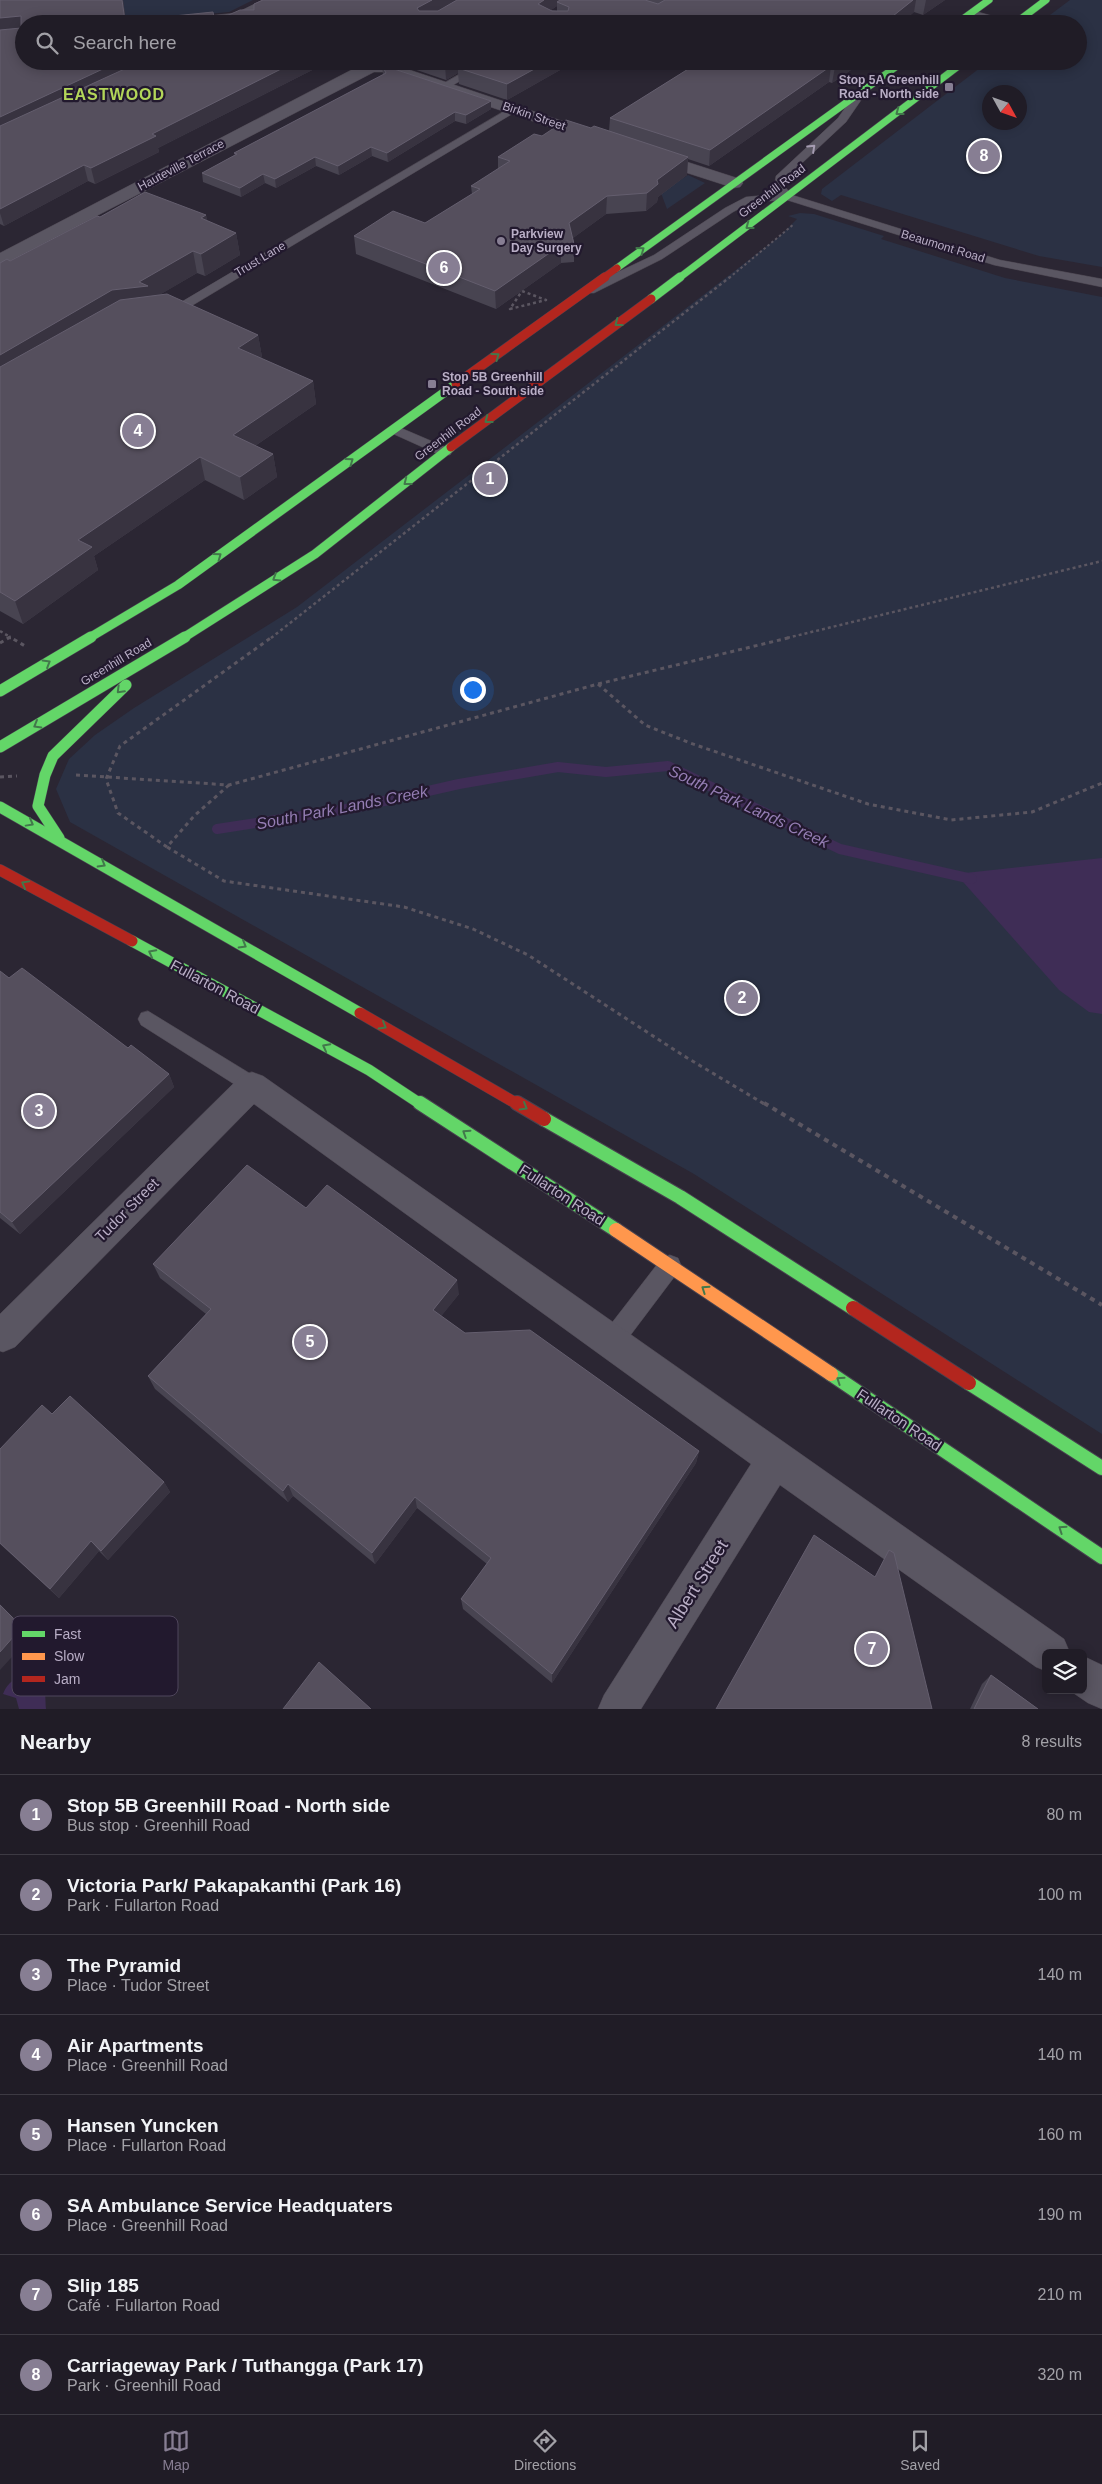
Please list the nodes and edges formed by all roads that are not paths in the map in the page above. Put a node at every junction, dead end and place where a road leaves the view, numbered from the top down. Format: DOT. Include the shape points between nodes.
graph roads {
  1 [pos="275,0"];
  2 [pos="988,0"];
  3 [pos="1046,0"];
  4 [pos="971,13"];
  5 [pos="243,15"];
  6 [pos="968,15"];
  7 [pos="979,15"];
  8 [pos="1025,15"];
  9 [pos="362,70"];
  10 [pos="396,70"];
  11 [pos="473,70"];
  12 [pos="892,70"];
  13 [pos="953,70"];
  14 [pos="444,86"];
  15 [pos="864,90"];
  16 [pos="513,109"];
  17 [pos="615,143"];
  18 [pos="642,153"];
  19 [pos="734,184"];
  20 [pos="788,197"];
  21 [pos="0,260"];
  22 [pos="1102,283"];
  23 [pos="582,293"];
  24 [pos="148,314"];
  25 [pos="394,429"];
  26 [pos="445,452"];
  27 [pos="154,656"];
  28 [pos="2,689"];
  29 [pos="0,746"];
  30 [pos="0,807"];
  31 [pos="60,839"];
  32 [pos="0,870"];
  33 [pos="148,1019"];
  34 [pos="252,1084"];
  35 [pos="670,1265"];
  36 [pos="3,1335"];
  37 [pos="612,1341"];
  38 [pos="775,1459"];
  39 [pos="1102,1468"];
  40 [pos="1102,1557"];
  41 [pos="1044,1649"];
  42 [pos="1087,1679"];
  43 [pos="1102,1689"];
  44 [pos="618,1709"];
  1 -- 5 [label="street"];
  2 -- 4 [label="highway"];
  3 -- 8 [label="highway"];
  4 -- 6 [label="highway"];
  4 -- 7 [label="lane"];
  9 -- 21 [label="street, Hauteville Terrace"];
  10 -- 14 [label="street, Birkin Street"];
  11 -- 14 [label="lane"];
  12 -- 15 [label="highway, Greenhill Road"];
  13 -- 20 [label="highway, Greenhill Road, one-way"];
  14 -- 16 [label="street, Birkin Street"];
  15 -- 19 [label="highway, Greenhill Road"];
  20 -- 15 [label="lane, one-way" via="780,188 780,178 842,120"];
  16 -- 17 [label="street, Birkin Street"];
  16 -- 24 [label="lane, Trust Lane" via="174,310"];
  18 -- 19 [label="street"];
  23 -- 19 [label="highway, Greenhill Road, one-way"];
  20 -- 22 [label="lane, Beaumont Road" via="998,263"];
  20 -- 23 [label="lane" via="750,199 658,258"];
  20 -- 26 [label="highway, Greenhill Road, one-way"];
  25 -- 23 [label="highway, Greenhill Road, one-way"];
  25 -- 26 [label="lane"];
  28 -- 25 [label="highway, Greenhill Road, one-way" via="178,585"];
  26 -- 27 [label="highway, Greenhill Road, one-way" via="315,554"];
  27 -- 29 [label="highway, Greenhill Road, one-way"];
  27 -- 31 [label="highway, one-way" via="53,756 38,806"];
  30 -- 31 [label="highway, one-way"];
  31 -- 39 [label="highway, one-way" via="680,1197"];
  35 -- 32 [label="highway, Fullarton Road, one-way" via="368,1070"];
  33 -- 34 [label="lane"];
  34 -- 36 [label="street, Tudor Street"];
  34 -- 37 [label="street"];
  35 -- 37 [label="lane"];
  40 -- 35 [label="highway, Fullarton Road, one-way"];
  37 -- 38 [label="street"];
  38 -- 41 [label="street"];
  38 -- 44 [label="street, Albert Street"];
  42 -- 43 [label="street"];
}
